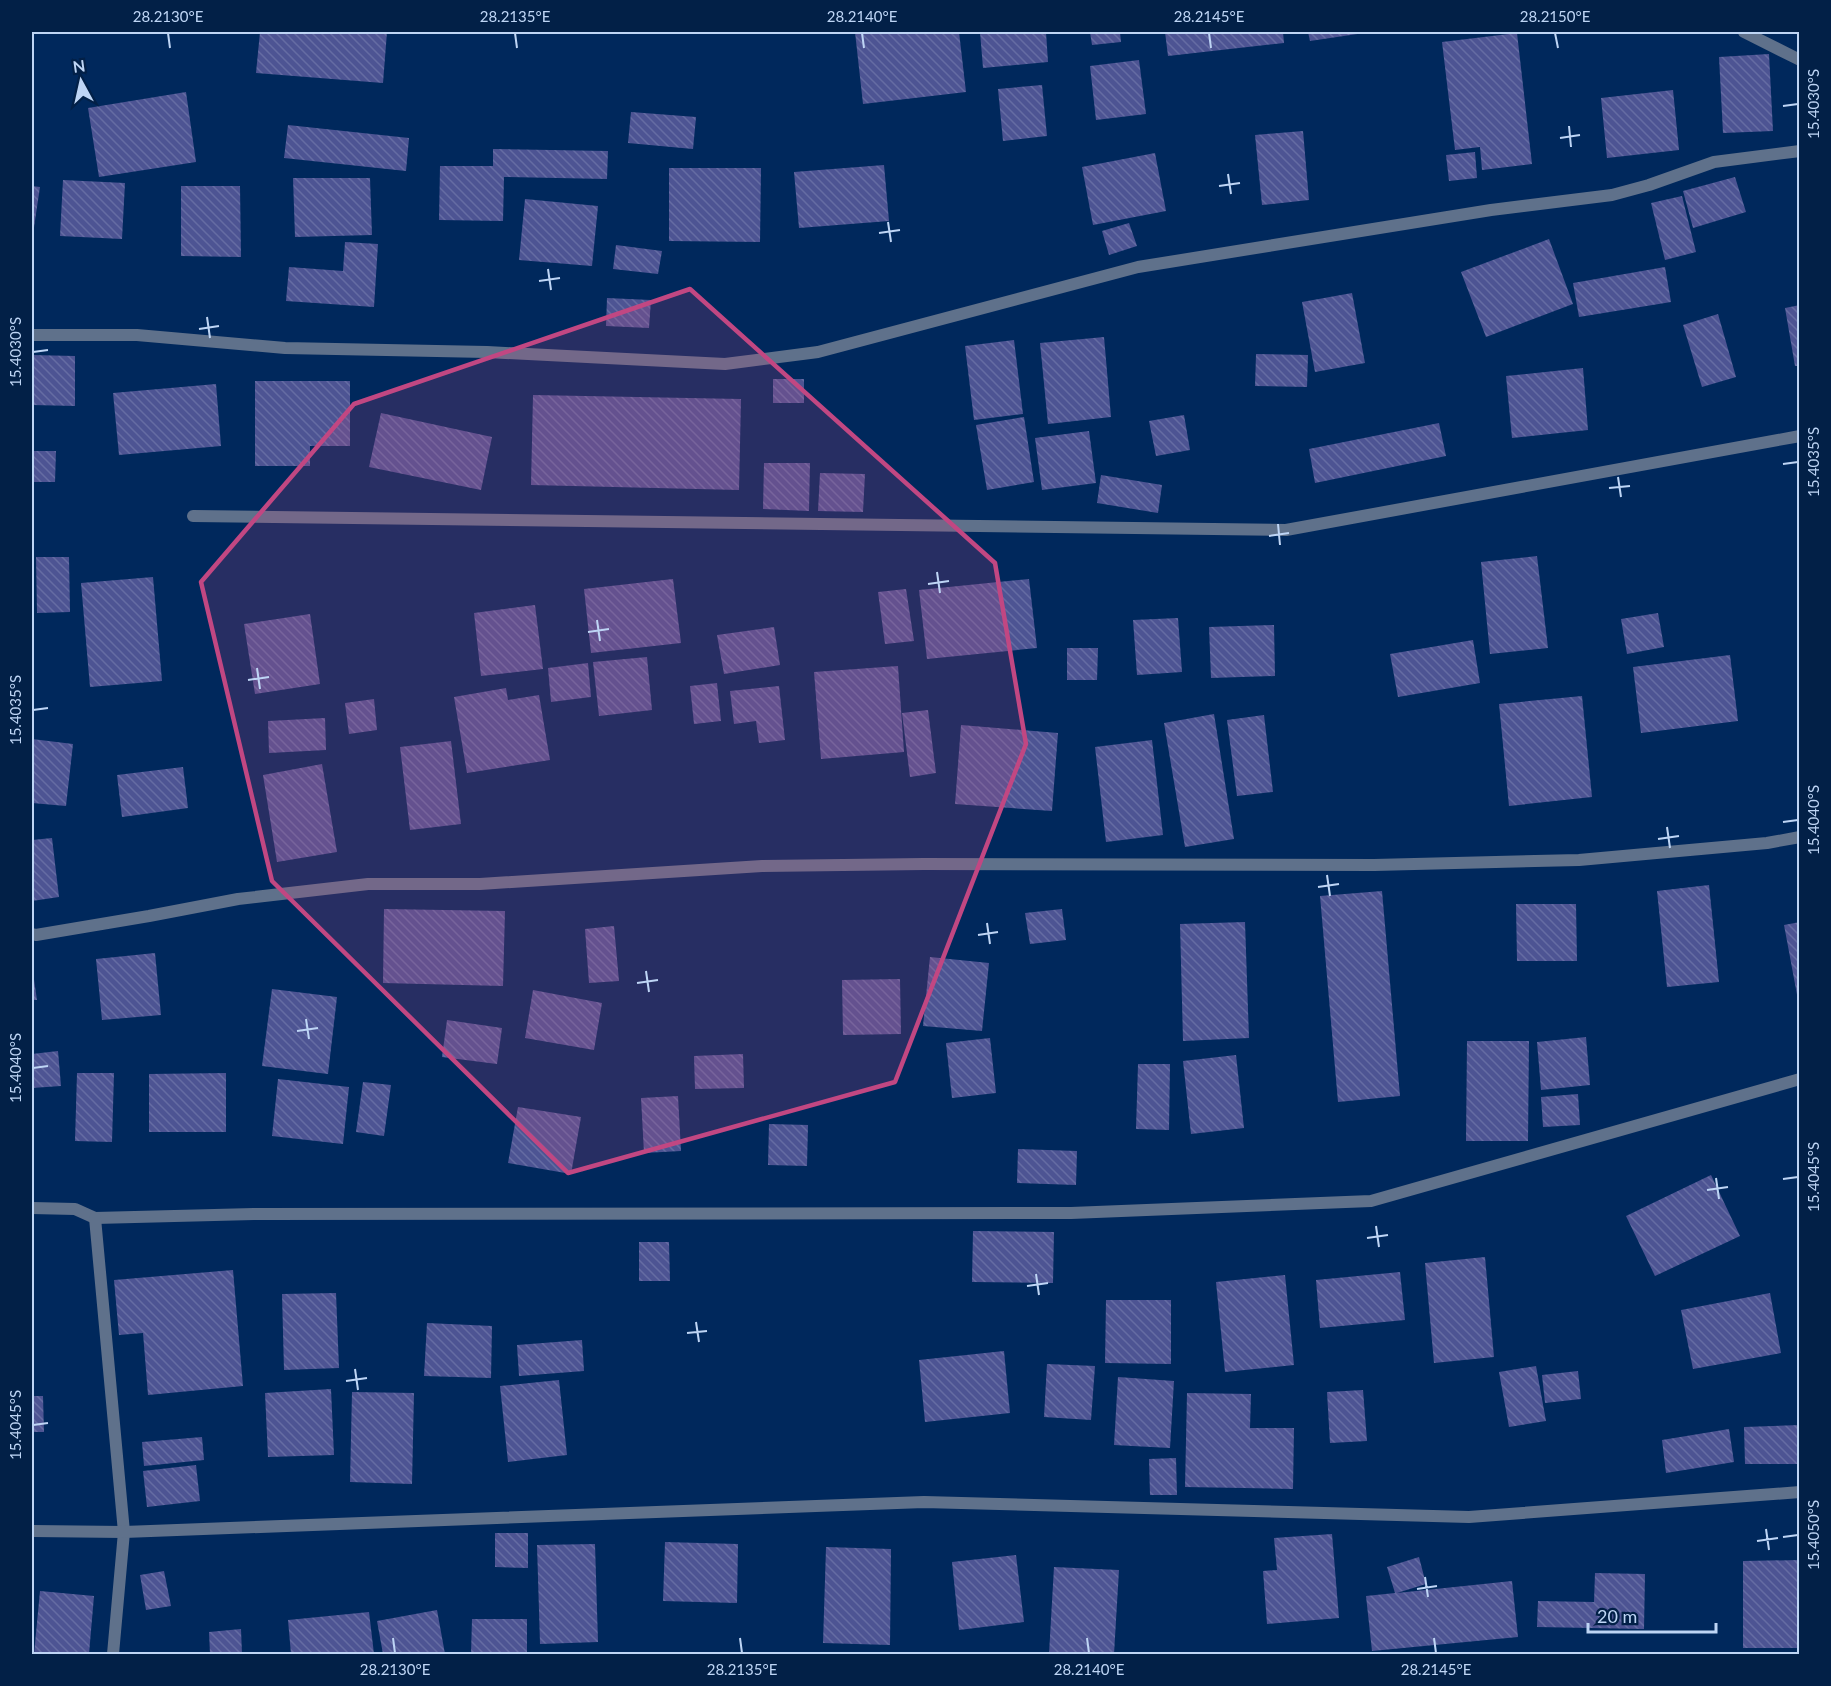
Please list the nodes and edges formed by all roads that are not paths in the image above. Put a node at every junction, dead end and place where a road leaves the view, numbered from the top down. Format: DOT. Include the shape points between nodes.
graph roads {
  1 [pos="1744,32"];
  2 [pos="1800,60"];
  3 [pos="1800,151"];
  4 [pos="32,335"];
  5 [pos="1800,436"];
  6 [pos="193,516"];
  7 [pos="1800,837"];
  8 [pos="32,934"];
  9 [pos="1800,1079"];
  10 [pos="32,1208"];
  11 [pos="95,1218"];
  12 [pos="1800,1492"];
  13 [pos="32,1531"];
  14 [pos="124,1532"];
  15 [pos="113,1654"];
  1 -- 2 [label="street"];
  3 -- 4 [label="street" via="1714,162 1612,195 1491,210 1138,267 818,352 725,364 487,352 285,348 137,335"];
  5 -- 6 [label="street" via="1286,530"];
  7 -- 8 [label="street" via="1579,860 1374,865 762,866 480,884 368,884 238,899"];
  9 -- 11 [label="street" via="1371,1201 1071,1213 254,1214"];
  10 -- 11 [label="street" via="75,1209"];
  11 -- 14 [label="street"];
  12 -- 14 [label="street" via="1469,1517 924,1502"];
  13 -- 14 [label="street"];
  14 -- 15 [label="street"];
}
